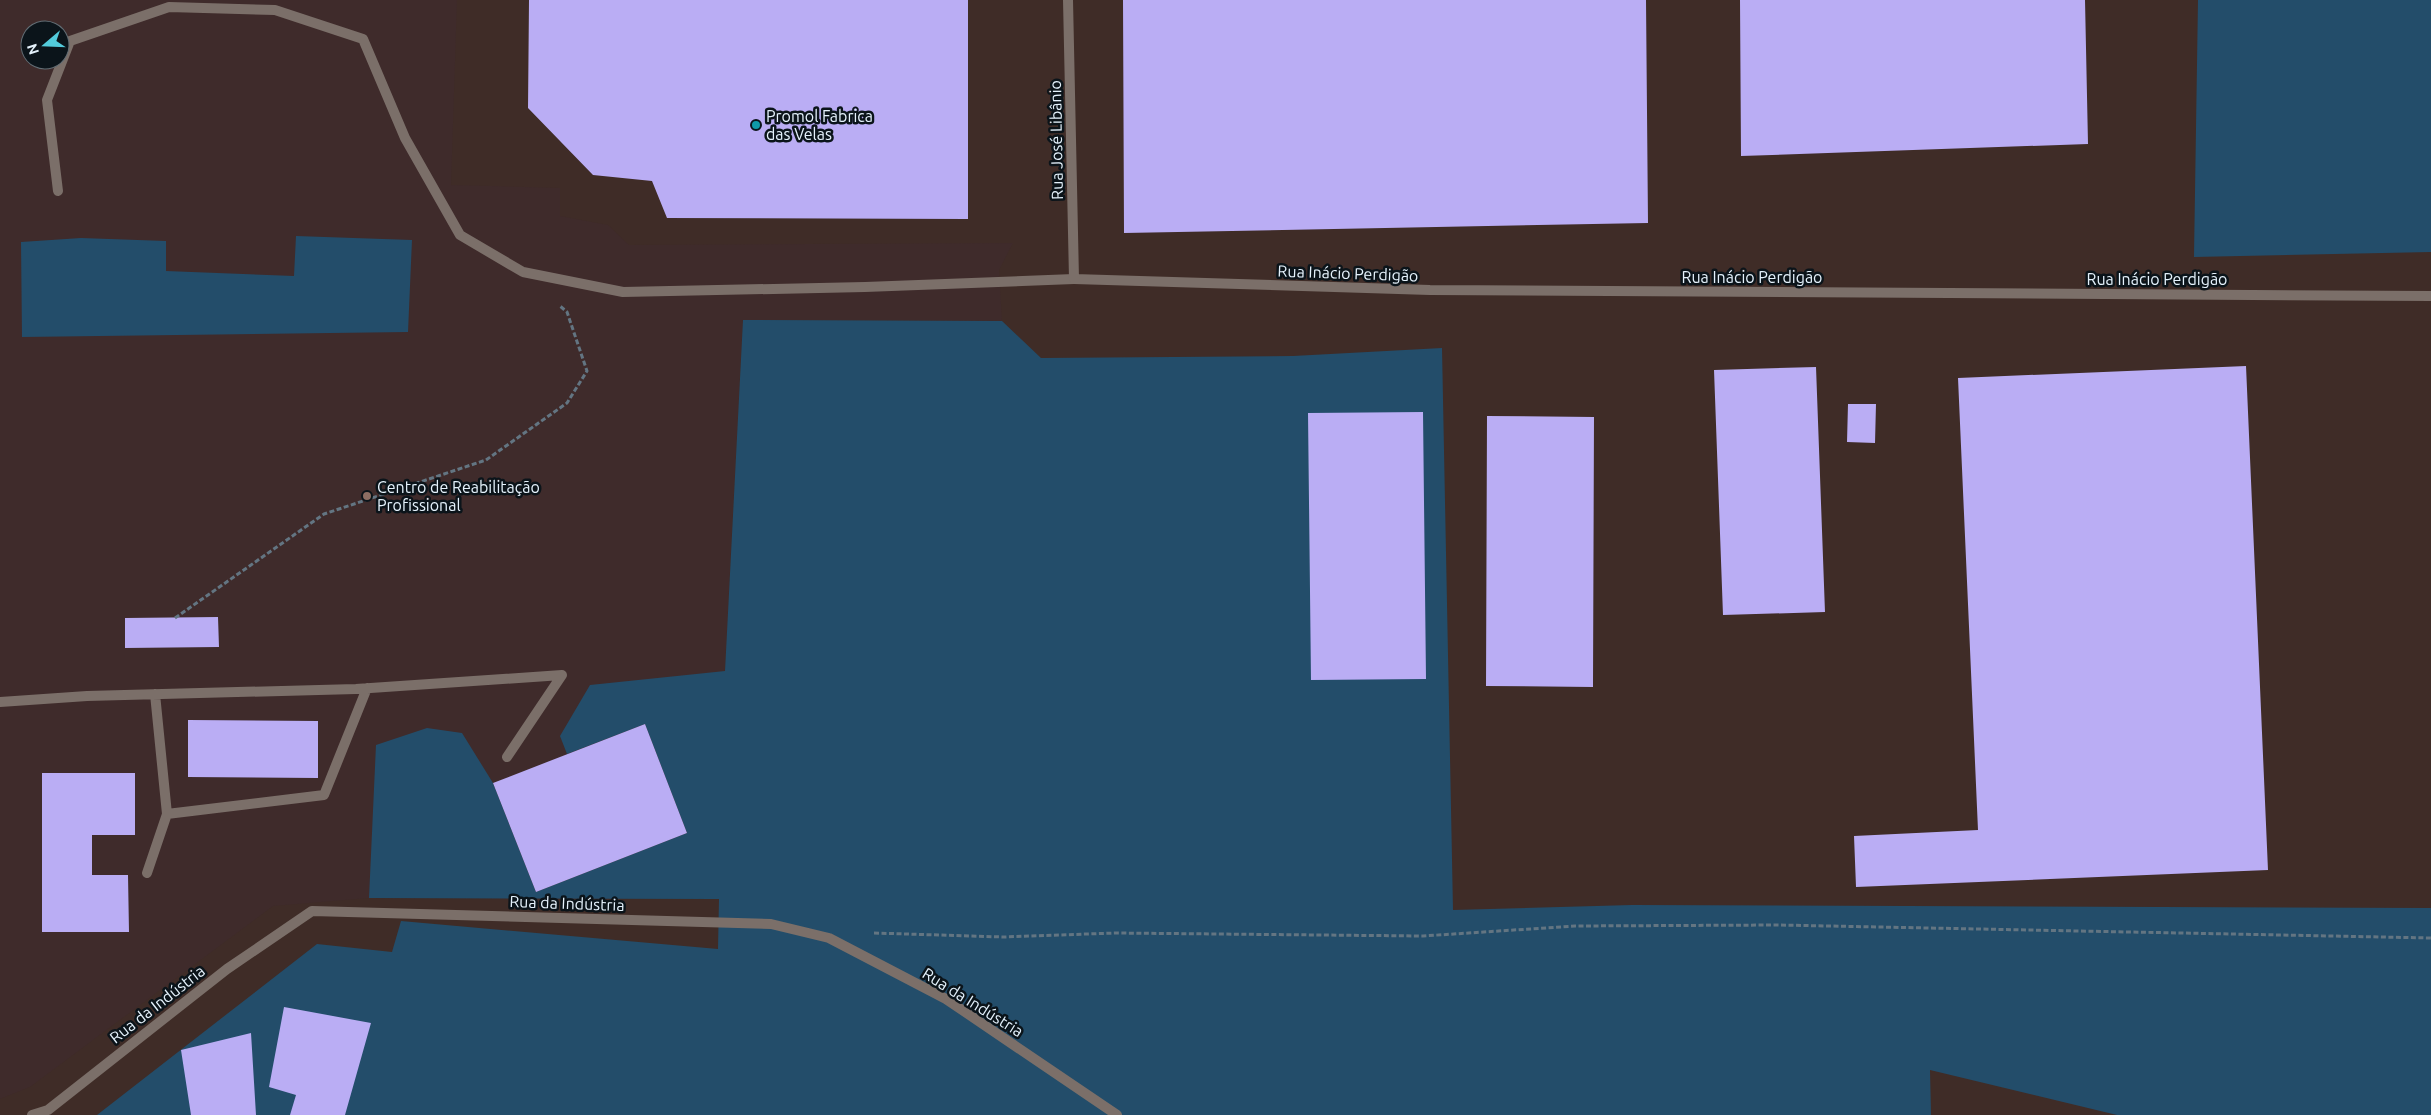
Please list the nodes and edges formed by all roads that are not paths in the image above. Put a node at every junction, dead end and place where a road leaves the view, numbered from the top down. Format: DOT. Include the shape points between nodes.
graph roads {
  1 [pos="1068,0"];
  2 [pos="58,191"];
  3 [pos="1074,280"];
  4 [pos="2431,296"];
  5 [pos="367,688"];
  6 [pos="155,694"];
  7 [pos="0,702"];
  8 [pos="507,758"];
  9 [pos="167,814"];
  10 [pos="147,873"];
  11 [pos="32,1115"];
  12 [pos="1117,1115"];
  1 -- 3 [label="street, Rua José Libânio"];
  2 -- 3 [label="street, Rua Inácio Perdigão" via="47,100 70,41 168,7 275,10 363,39 405,138 460,235 523,272 623,292"];
  3 -- 4 [label="street, Rua Inácio Perdigão" via="1440,290"];
  5 -- 6 [label="street"];
  5 -- 8 [label="street" via="562,675"];
  5 -- 9 [label="street" via="324,795"];
  6 -- 7 [label="street"];
  6 -- 9 [label="street"];
  9 -- 10 [label="street"];
  11 -- 12 [label="street, Rua da Indústria" via="48,1110 227,969 312,911 771,924 829,938 946,1000"];
}
